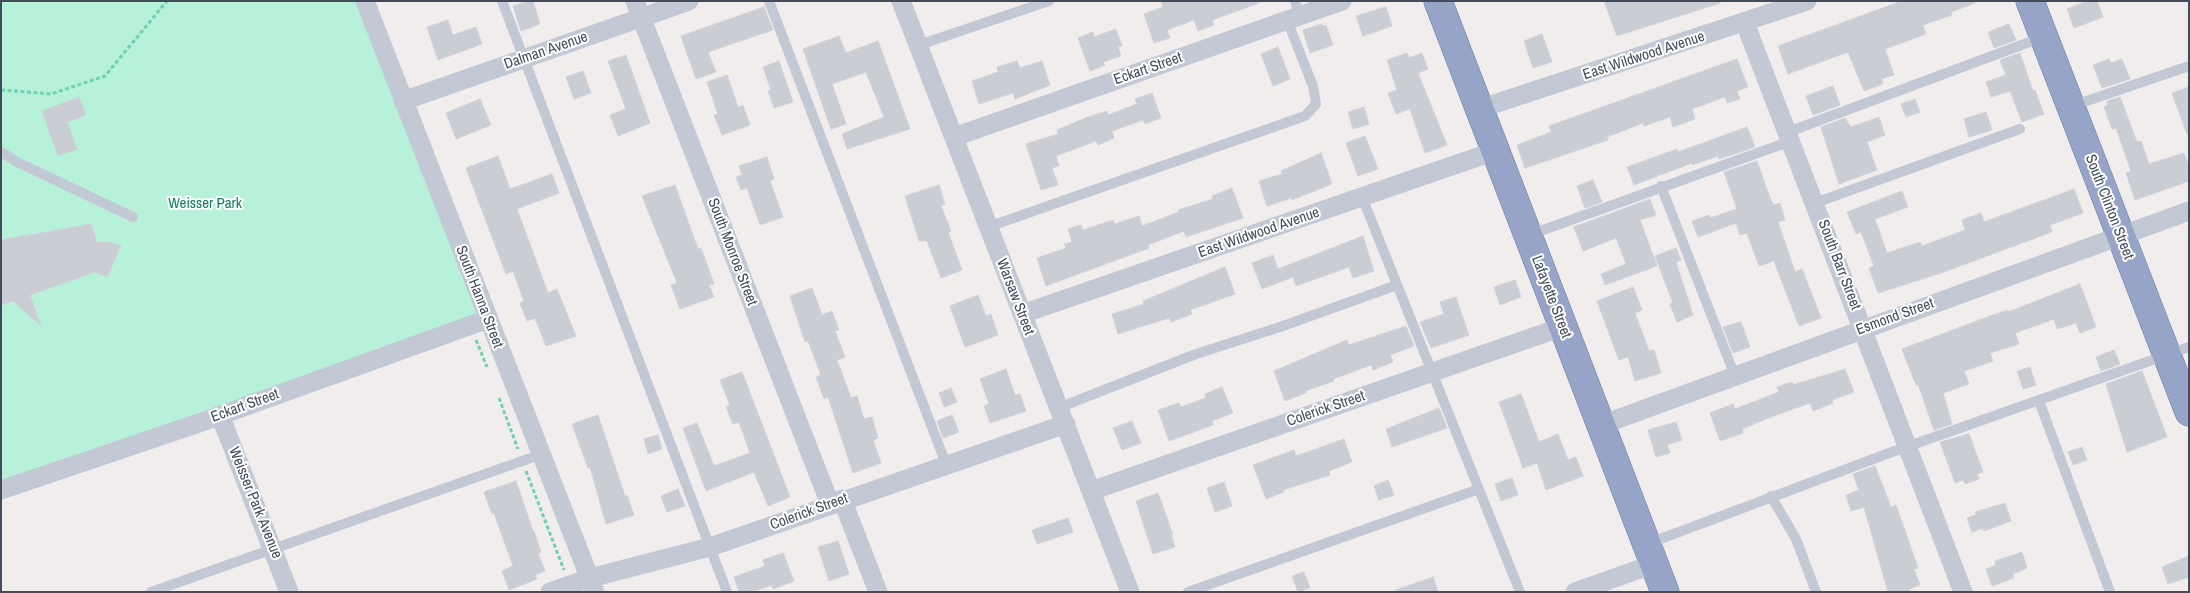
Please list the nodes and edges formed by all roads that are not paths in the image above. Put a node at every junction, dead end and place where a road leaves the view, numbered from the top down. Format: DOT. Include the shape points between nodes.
graph roads {
  1 [pos="365,1"];
  2 [pos="502,1"];
  3 [pos="689,1"];
  4 [pos="769,1"];
  5 [pos="902,1"];
  6 [pos="1049,1"];
  7 [pos="1342,1"];
  8 [pos="1438,1"];
  9 [pos="1807,1"];
  10 [pos="2030,1"];
  11 [pos="638,10"];
  12 [pos="1294,12"];
  13 [pos="1745,24"];
  14 [pos="2044,37"];
  15 [pos="919,45"];
  16 [pos="524,59"];
  17 [pos="2189,66"];
  18 [pos="403,101"];
  19 [pos="2071,107"];
  20 [pos="1480,109"];
  21 [pos="2020,129"];
  22 [pos="954,136"];
  23 [pos="1790,136"];
  24 [pos="1495,151"];
  25 [pos="1,152"];
  26 [pos="1662,186"];
  27 [pos="1362,197"];
  28 [pos="1815,203"];
  29 [pos="2189,211"];
  30 [pos="133,217"];
  31 [pos="988,227"];
  32 [pos="1528,235"];
  33 [pos="2120,235"];
  34 [pos="1397,285"];
  35 [pos="1022,314"];
  36 [pos="488,318"];
  37 [pos="1562,327"];
  38 [pos="1864,329"];
  39 [pos="2178,351"];
  40 [pos="1433,372"];
  41 [pos="1735,376"];
  42 [pos="2039,401"];
  43 [pos="2189,412"];
  44 [pos="220,415"];
  45 [pos="1062,416"];
  46 [pos="1601,425"];
  47 [pos="1908,446"];
  48 [pos="542,454"];
  49 [pos="946,464"];
  50 [pos="1479,489"];
  51 [pos="1,490"];
  52 [pos="1091,492"];
  53 [pos="1772,496"];
  54 [pos="836,502"];
  55 [pos="710,547"];
  56 [pos="273,548"];
  57 [pos="1650,555"];
  58 [pos="592,585"];
  59 [pos="151,592"];
  60 [pos="290,592"];
  61 [pos="550,592"];
  62 [pos="727,592"];
  63 [pos="878,592"];
  64 [pos="1130,592"];
  65 [pos="1188,592"];
  66 [pos="1520,592"];
  67 [pos="1575,592"];
  68 [pos="1665,592"];
  69 [pos="1816,592"];
  70 [pos="1964,592"];
  71 [pos="2110,592"];
  1 -- 18 [label="street, South Hanna Street"];
  2 -- 16 [label="lane"];
  3 -- 11 [label="street, Dalman Avenue"];
  4 -- 49 [label="lane"];
  5 -- 15 [label="street, Warsaw Street"];
  6 -- 15 [label="lane"];
  7 -- 12 [label="street, Eckart Street"];
  8 -- 20 [label="highway, Lafayette Street"];
  9 -- 13 [label="street, East Wildwood Avenue"];
  10 -- 14 [label="highway, South Clinton Street"];
  11 -- 16 [label="street, Dalman Avenue"];
  11 -- 54 [label="street, South Monroe Street"];
  12 -- 22 [label="street, Eckart Street"];
  12 -- 31 [label="lane" via="1316,104 1305,116"];
  13 -- 20 [label="street, East Wildwood Avenue"];
  13 -- 23 [label="street, South Barr Street"];
  14 -- 19 [label="highway, South Clinton Street"];
  14 -- 23 [label="lane"];
  15 -- 22 [label="street, Warsaw Street"];
  16 -- 18 [label="street, Dalman Avenue"];
  16 -- 55 [label="lane"];
  17 -- 19 [label="lane"];
  18 -- 36 [label="street, South Hanna Street"];
  19 -- 33 [label="highway, South Clinton Street"];
  20 -- 24 [label="highway, Lafayette Street"];
  21 -- 28 [label="lane"];
  22 -- 31 [label="street, Warsaw Street"];
  23 -- 26 [label="lane"];
  23 -- 28 [label="street, South Barr Street"];
  24 -- 27 [label="street, East Wildwood Avenue"];
  24 -- 32 [label="highway, Lafayette Street"];
  25 -- 30 [label="lane"];
  26 -- 32 [label="lane"];
  26 -- 41 [label="lane"];
  27 -- 34 [label="lane"];
  27 -- 35 [label="street, East Wildwood Avenue"];
  28 -- 38 [label="street, South Barr Street"];
  29 -- 33 [label="street, Esmond Street"];
  31 -- 35 [label="street, Warsaw Street"];
  32 -- 37 [label="highway, Lafayette Street"];
  33 -- 38 [label="street, Esmond Street"];
  33 -- 39 [label="highway, South Clinton Street"];
  34 -- 40 [label="lane"];
  34 -- 45 [label="lane" via="1196,354"];
  35 -- 45 [label="street, Warsaw Street"];
  36 -- 44 [label="street, Eckart Street"];
  36 -- 48 [label="street, South Hanna Street"];
  37 -- 40 [label="street, Colerick Street"];
  37 -- 46 [label="highway, Lafayette Street"];
  38 -- 41 [label="street, Esmond Street"];
  38 -- 47 [label="street, South Barr Street"];
  39 -- 42 [label="lane"];
  39 -- 43 [label="highway, South Clinton Street"];
  40 -- 50 [label="lane"];
  40 -- 52 [label="street, Colerick Street"];
  41 -- 46 [label="street, Esmond Street"];
  42 -- 47 [label="lane"];
  42 -- 71 [label="lane"];
  44 -- 51 [label="street, Eckart Street"];
  44 -- 56 [label="street, Weisser Park Avenue"];
  45 -- 49 [label="street, Colerick Street"];
  45 -- 52 [label="street, Warsaw Street"];
  46 -- 57 [label="highway, Lafayette Street"];
  47 -- 53 [label="lane"];
  47 -- 70 [label="street, South Barr Street"];
  48 -- 56 [label="lane"];
  48 -- 58 [label="street, South Hanna Street"];
  49 -- 54 [label="street, Colerick Street"];
  50 -- 65 [label="lane"];
  50 -- 66 [label="lane"];
  52 -- 64 [label="street, Warsaw Street"];
  53 -- 57 [label="lane"];
  53 -- 69 [label="lane" via="1796,539"];
  54 -- 55 [label="street, Colerick Street"];
  54 -- 63 [label="street, South Monroe Street"];
  55 -- 58 [label="street, Colerick Street"];
  55 -- 62 [label="lane"];
  56 -- 59 [label="lane"];
  56 -- 60 [label="street, Weisser Park Avenue"];
  57 -- 67 [label="street"];
  57 -- 68 [label="highway, Lafayette Street"];
  58 -- 61 [label="street, Colerick Street"];
}
